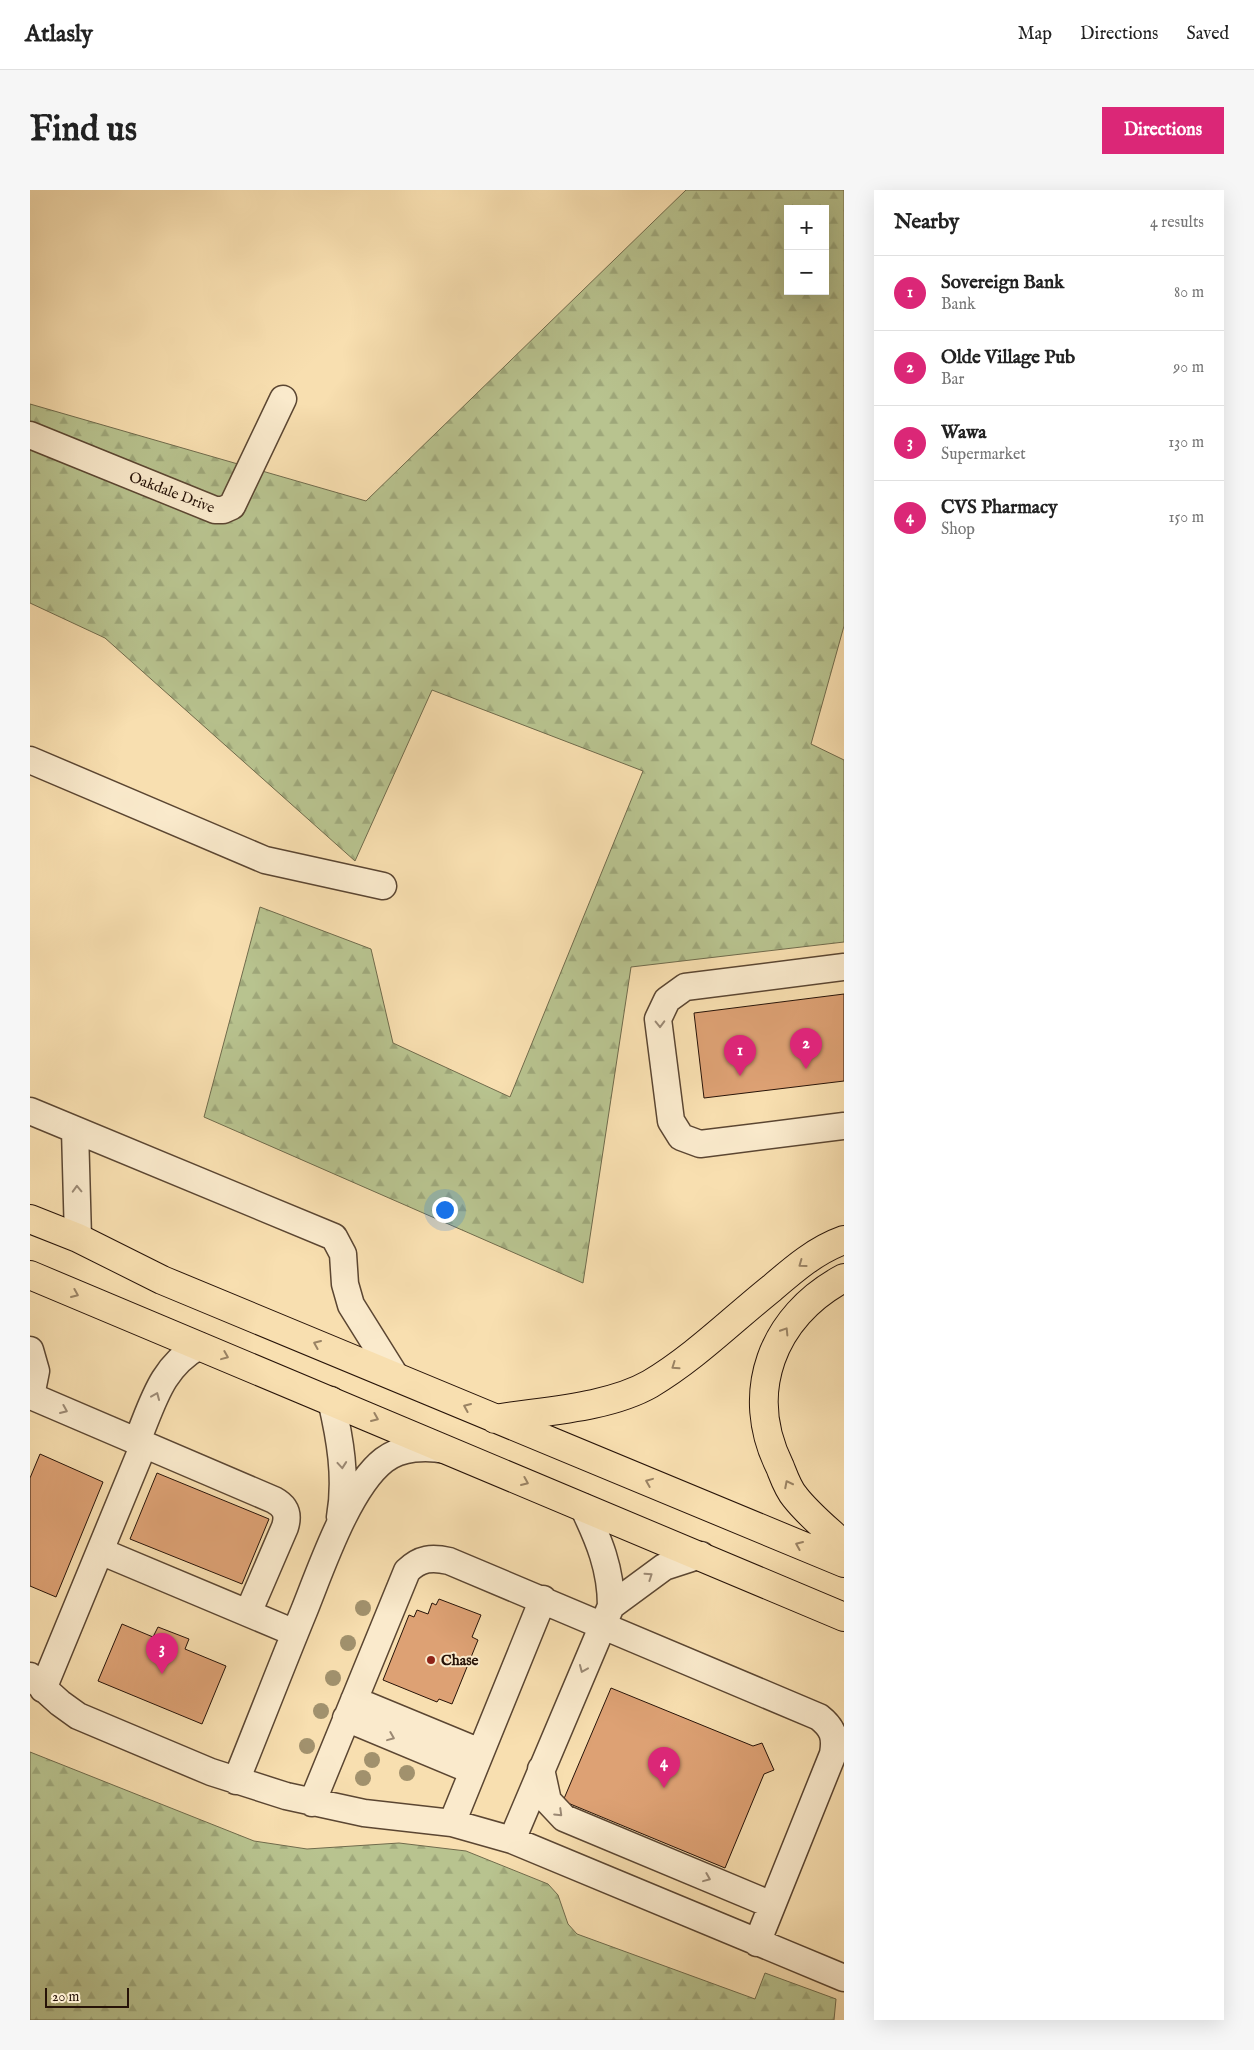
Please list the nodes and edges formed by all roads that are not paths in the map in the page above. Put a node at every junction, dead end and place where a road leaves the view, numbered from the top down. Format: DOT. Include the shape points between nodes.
graph roads {
  1 [pos="283,399"];
  2 [pos="30,435"];
  3 [pos="30,760"];
  4 [pos="383,886"];
  5 [pos="844,967"];
  6 [pos="30,1111"];
  7 [pos="844,1126"];
  8 [pos="75,1130"];
  9 [pos="30,1219"];
  10 [pos="78,1238"];
  11 [pos="844,1240"];
  12 [pos="30,1275"];
  13 [pos="844,1278"];
  14 [pos="199,1346"];
  15 [pos="30,1350"];
  16 [pos="396,1377"];
  17 [pos="31,1396"];
  18 [pos="330,1400"];
  19 [pos="495,1419"];
  20 [pos="141,1443"];
  21 [pos="452,1451"];
  22 [pos="583,1507"];
  23 [pos="338,1528"];
  24 [pos="844,1545"];
  25 [pos="100,1551"];
  26 [pos="701,1555"];
  27 [pos="844,1564"];
  28 [pos="543,1599"];
  29 [pos="248,1613"];
  30 [pos="606,1615"];
  31 [pos="844,1617"];
  32 [pos="295,1633"];
  33 [pos="37,1682"];
  34 [pos="350,1709"];
  35 [pos="476,1761"];
  36 [pos="541,1769"];
  37 [pos="236,1780"];
  38 [pos="312,1803"];
  39 [pos="452,1823"];
  40 [pos="512,1840"];
  41 [pos="772,1905"];
  42 [pos="757,1943"];
  43 [pos="844,1978"];
  1 -- 2 [label="street, Oakdale Drive" via="232,506 223,510 215,510"];
  3 -- 4 [label="street" via="265,860"];
  5 -- 7 [label="street, one-way" via="685,987 666,1000 658,1019 671,1120 681,1137 700,1144"];
  6 -- 8 [label="street"];
  10 -- 8 [label="street, one-way"];
  8 -- 16 [label="street" via="334,1237 343,1254 345,1284 352,1305"];
  9 -- 10 [label="highway"];
  16 -- 10 [label="highway, one-way" via="162,1280"];
  11 -- 19 [label="highway, one-way" via="795,1268 686,1358 649,1384 617,1398"];
  12 -- 14 [label="highway, one-way"];
  24 -- 13 [label="highway, one-way" via="794,1496 769,1447 763,1392 770,1360 784,1331 802,1308"];
  14 -- 18 [label="highway, one-way"];
  20 -- 14 [label="street, one-way" via="164,1376 185,1354"];
  15 -- 17 [label="street" via="36,1371"];
  19 -- 16 [label="highway, one-way"];
  17 -- 20 [label="street, one-way"];
  18 -- 21 [label="highway, one-way"];
  18 -- 23 [label="street, one-way" via="338,1428 343,1482"];
  27 -- 19 [label="highway, one-way"];
  20 -- 25 [label="street"];
  20 -- 29 [label="street" via="284,1507 285,1527"];
  21 -- 22 [label="highway, one-way"];
  21 -- 23 [label="street" via="418,1449 384,1460 362,1485"];
  22 -- 26 [label="highway"];
  22 -- 30 [label="street" via="600,1542 608,1569"];
  23 -- 32 [label="street"];
  25 -- 29 [label="street"];
  25 -- 33 [label="street"];
  30 -- 26 [label="street, one-way" via="664,1567"];
  26 -- 31 [label="highway"];
  28 -- 30 [label="street"];
  28 -- 34 [label="street" via="449,1560 426,1558 416,1562 402,1581"];
  28 -- 35 [label="street"];
  29 -- 32 [label="street"];
  30 -- 36 [label="street, one-way"];
  30 -- 41 [label="street" via="828,1724 833,1733 833,1754"];
  32 -- 37 [label="street"];
  33 -- 37 [label="street" via="68,1710 88,1722"];
  34 -- 35 [label="street, one-way"];
  34 -- 38 [label="street"];
  35 -- 39 [label="street"];
  36 -- 40 [label="street"];
  36 -- 41 [label="street, one-way" via="548,1800 564,1818"];
  37 -- 38 [label="street"];
  38 -- 39 [label="street" via="364,1813"];
  39 -- 40 [label="street"];
  40 -- 42 [label="street"];
  41 -- 42 [label="street"];
  42 -- 43 [label="street"];
}
